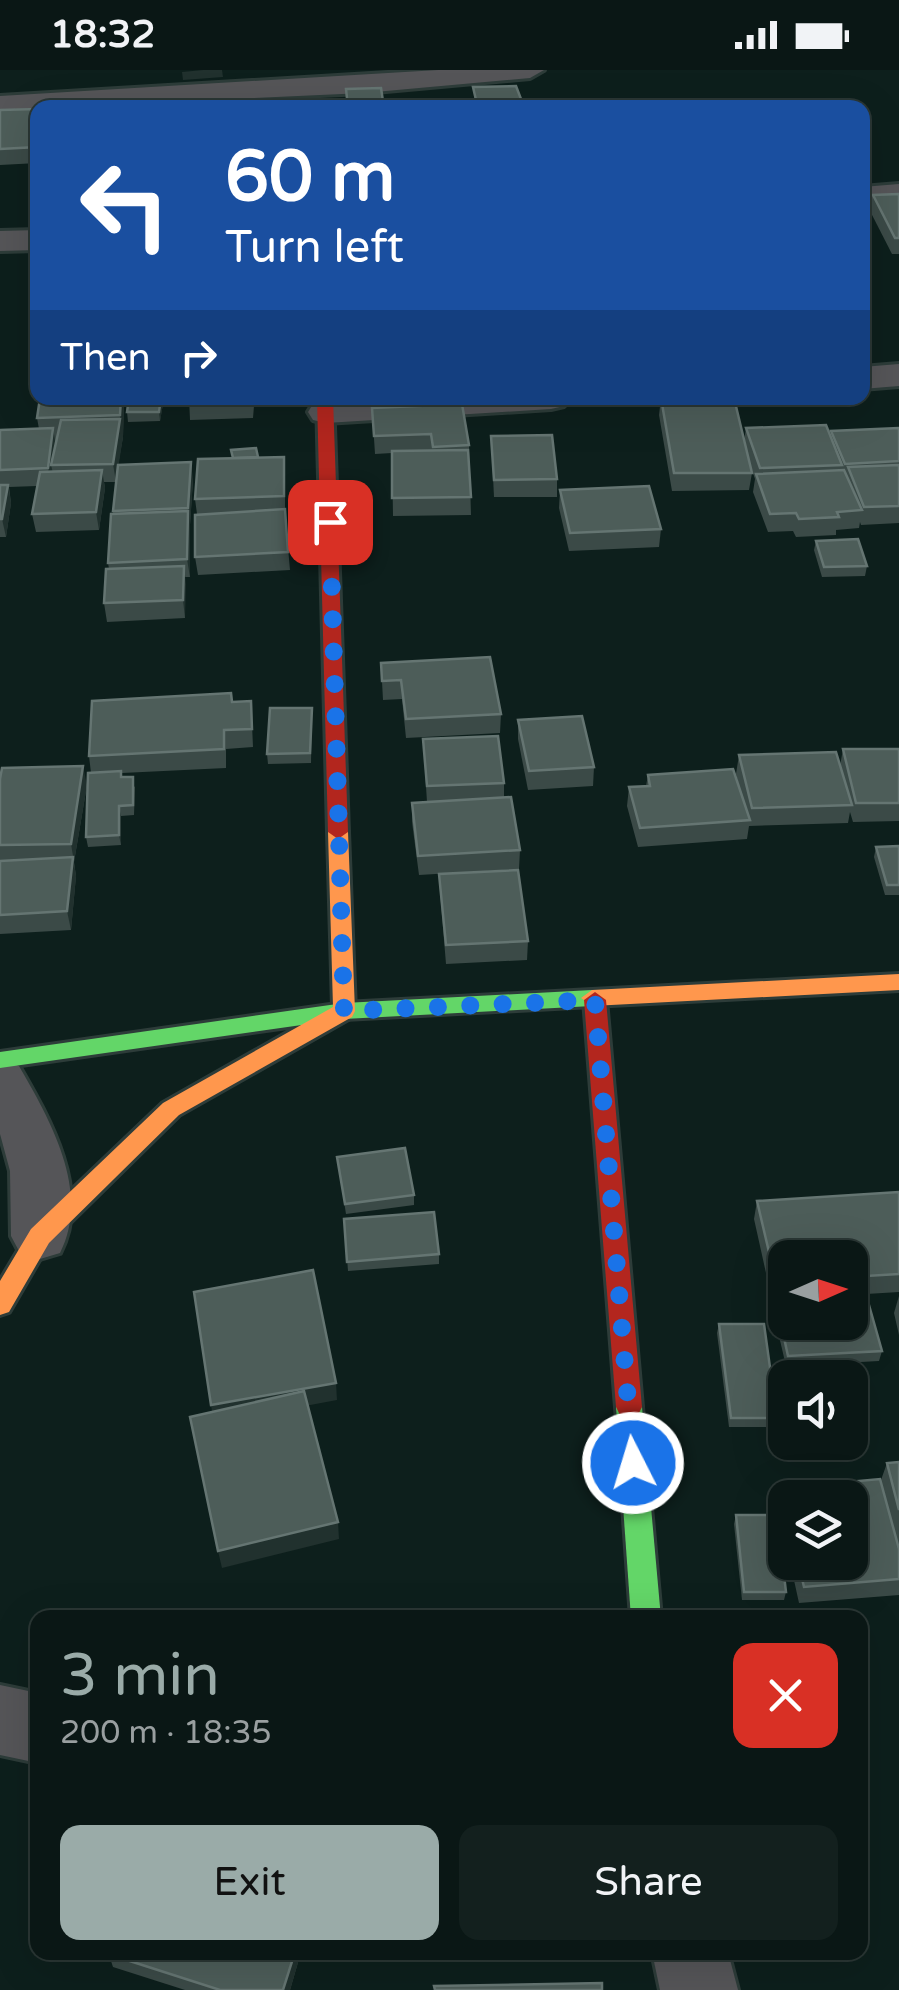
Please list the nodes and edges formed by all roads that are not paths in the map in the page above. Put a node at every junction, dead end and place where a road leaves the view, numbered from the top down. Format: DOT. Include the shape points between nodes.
graph roads {
  1 [pos="530,70"];
  2 [pos="311,79"];
  3 [pos="50,100"];
  4 [pos="30,102"];
  5 [pos="0,104"];
  6 [pos="899,194"];
  7 [pos="870,196"];
  8 [pos="30,240"];
  9 [pos="0,241"];
  10 [pos="899,376"];
  11 [pos="870,378"];
  12 [pos="326,405"];
  13 [pos="899,982"];
  14 [pos="595,1000"];
  15 [pos="344,1011"];
  16 [pos="0,1060"];
  17 [pos="0,1080"];
  18 [pos="40,1236"];
  19 [pos="0,1304"];
  20 [pos="645,1610"];
  21 [pos="0,1720"];
  22 [pos="30,1726"];
  23 [pos="692,1960"];
  24 [pos="699,1990"];
  1 -- 2 [label="street"];
  2 -- 3 [label="street"];
  4 -- 5 [label="street"];
  6 -- 7 [label="street"];
  8 -- 9 [label="street"];
  10 -- 11 [label="street"];
  12 -- 15 [label="street"];
  13 -- 14 [label="street"];
  14 -- 15 [label="street"];
  14 -- 20 [label="street"];
  15 -- 16 [label="street"];
  15 -- 18 [label="street" via="171,1109"];
  17 -- 18 [label="street" via="31,1135 43,1184"];
  18 -- 19 [label="street"];
  21 -- 22 [label="street"];
  23 -- 24 [label="street"];
}
